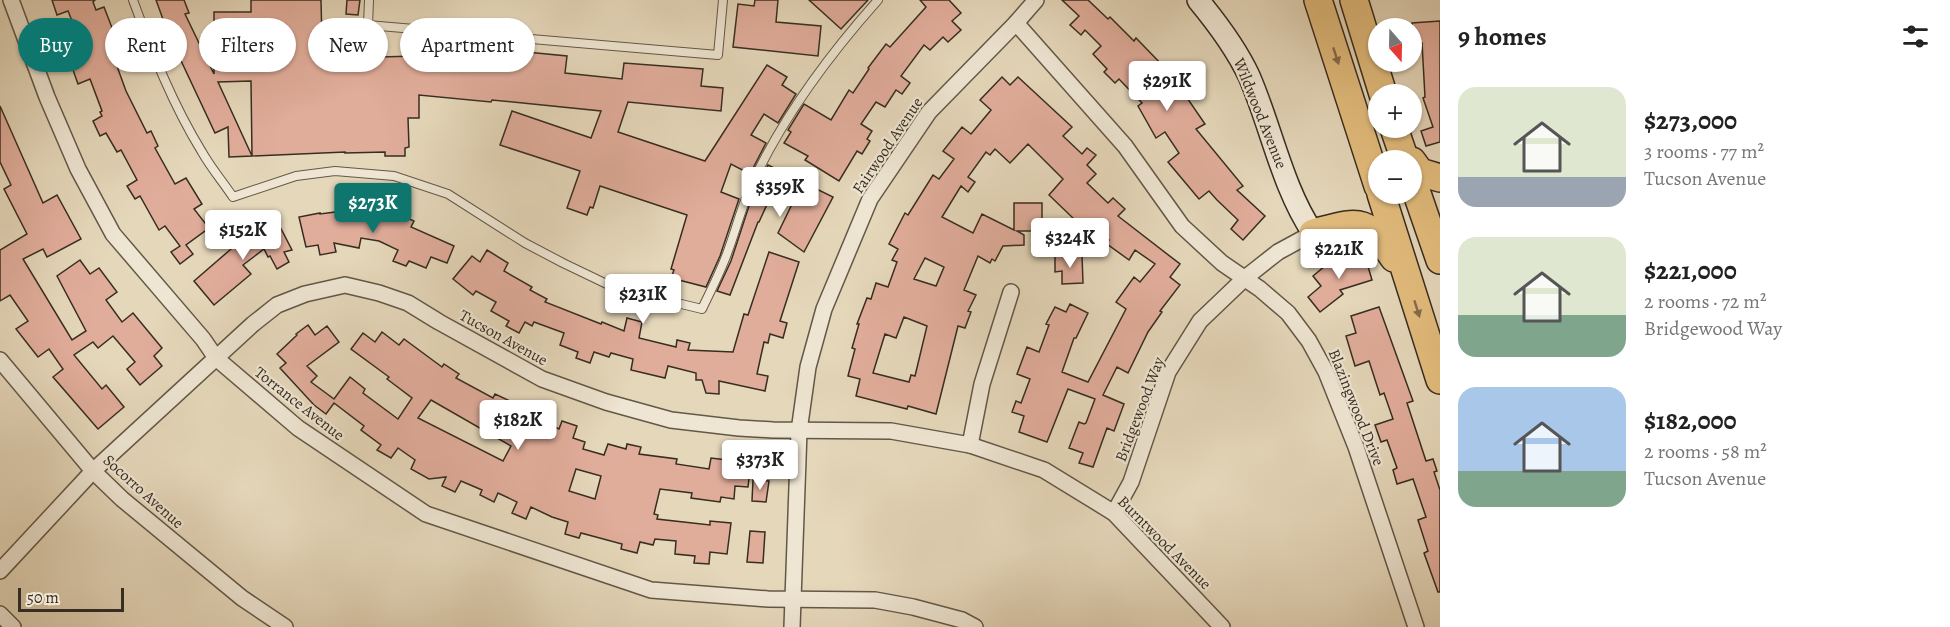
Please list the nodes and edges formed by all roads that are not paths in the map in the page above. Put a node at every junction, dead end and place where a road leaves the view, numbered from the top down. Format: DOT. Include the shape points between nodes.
graph roads {
  1 [pos="11,0"];
  2 [pos="133,0"];
  3 [pos="369,0"];
  4 [pos="723,0"];
  5 [pos="878,0"];
  6 [pos="1036,0"];
  7 [pos="1198,0"];
  8 [pos="1318,0"];
  9 [pos="1354,0"];
  10 [pos="1369,0"];
  11 [pos="1016,23"];
  12 [pos="1379,82"];
  13 [pos="1368,154"];
  14 [pos="1422,173"];
  15 [pos="1440,178"];
  16 [pos="1440,200"];
  17 [pos="1384,204"];
  18 [pos="1421,204"];
  19 [pos="1313,233"];
  20 [pos="1440,259"];
  21 [pos="1406,275"];
  22 [pos="1245,278"];
  23 [pos="1011,292"];
  24 [pos="216,358"];
  25 [pos="0,360"];
  26 [pos="1440,380"];
  27 [pos="799,431"];
  28 [pos="970,445"];
  29 [pos="93,471"];
  30 [pos="1114,513"];
  31 [pos="0,572"];
  32 [pos="792,599"];
  33 [pos="0,614"];
  34 [pos="13,627"];
  35 [pos="285,627"];
  36 [pos="792,627"];
  37 [pos="975,627"];
  38 [pos="1222,627"];
  39 [pos="1416,627"];
  1 -- 24 [label="street, Torrance Avenue" via="78,169 112,234"];
  2 -- 5 [label="lane" via="181,113 233,197 296,176 335,171 394,176 448,194 525,243 615,288 702,309 751,186 779,134 807,90"];
  3 -- 4 [label="lane" via="368,25 718,55"];
  6 -- 11 [label="street, Fairwood Avenue"];
  7 -- 19 [label="street, Wildwood Avenue" via="1233,46 1249,76 1278,157"];
  8 -- 13 [label="highway, one-way"];
  9 -- 12 [label="highway"];
  10 -- 12 [label="highway"];
  11 -- 22 [label="street, Blazingwood Drive" via="1125,146 1182,226 1222,263"];
  11 -- 27 [label="street, Fairwood Avenue" via="929,112 870,199 824,309 808,366"];
  13 -- 19 [label="highway" via="1366,193 1358,207"];
  14 -- 15 [label="highway"];
  16 -- 20 [label="highway" via="1433,214"];
  17 -- 21 [label="highway"];
  18 -- 20 [label="highway"];
  19 -- 21 [label="highway" via="1353,223 1368,226"];
  19 -- 22 [label="street, Bridgewood Way" via="1278,252"];
  21 -- 26 [label="highway, one-way"];
  22 -- 30 [label="street, Bridgewood Way" via="1200,321 1168,372 1131,483"];
  22 -- 39 [label="street, Blazingwood Drive" via="1288,313 1326,372 1356,447"];
  23 -- 28 [label="street" via="982,384"];
  24 -- 27 [label="street, Tucson Avenue" via="277,305 345,285 408,303 542,379 606,402 671,420"];
  24 -- 29 [label="street, Tucson Avenue"];
  24 -- 32 [label="street, Torrance Avenue" via="298,428 426,514 651,590"];
  25 -- 29 [label="street, Socorro Avenue"];
  27 -- 28 [label="street, Burntwood Avenue" via="891,431"];
  27 -- 32 [label="street, Fairwood Avenue"];
  28 -- 30 [label="street, Burntwood Avenue" via="1044,470"];
  29 -- 31 [label="street, Tucson Avenue"];
  29 -- 35 [label="street, Socorro Avenue" via="242,598"];
  30 -- 38 [label="street, Burntwood Avenue"];
  32 -- 36 [label="street, Fairwood Avenue"];
  32 -- 37 [label="street, Torrance Avenue" via="875,600 963,620"];
  33 -- 34 [label="street"];
}
